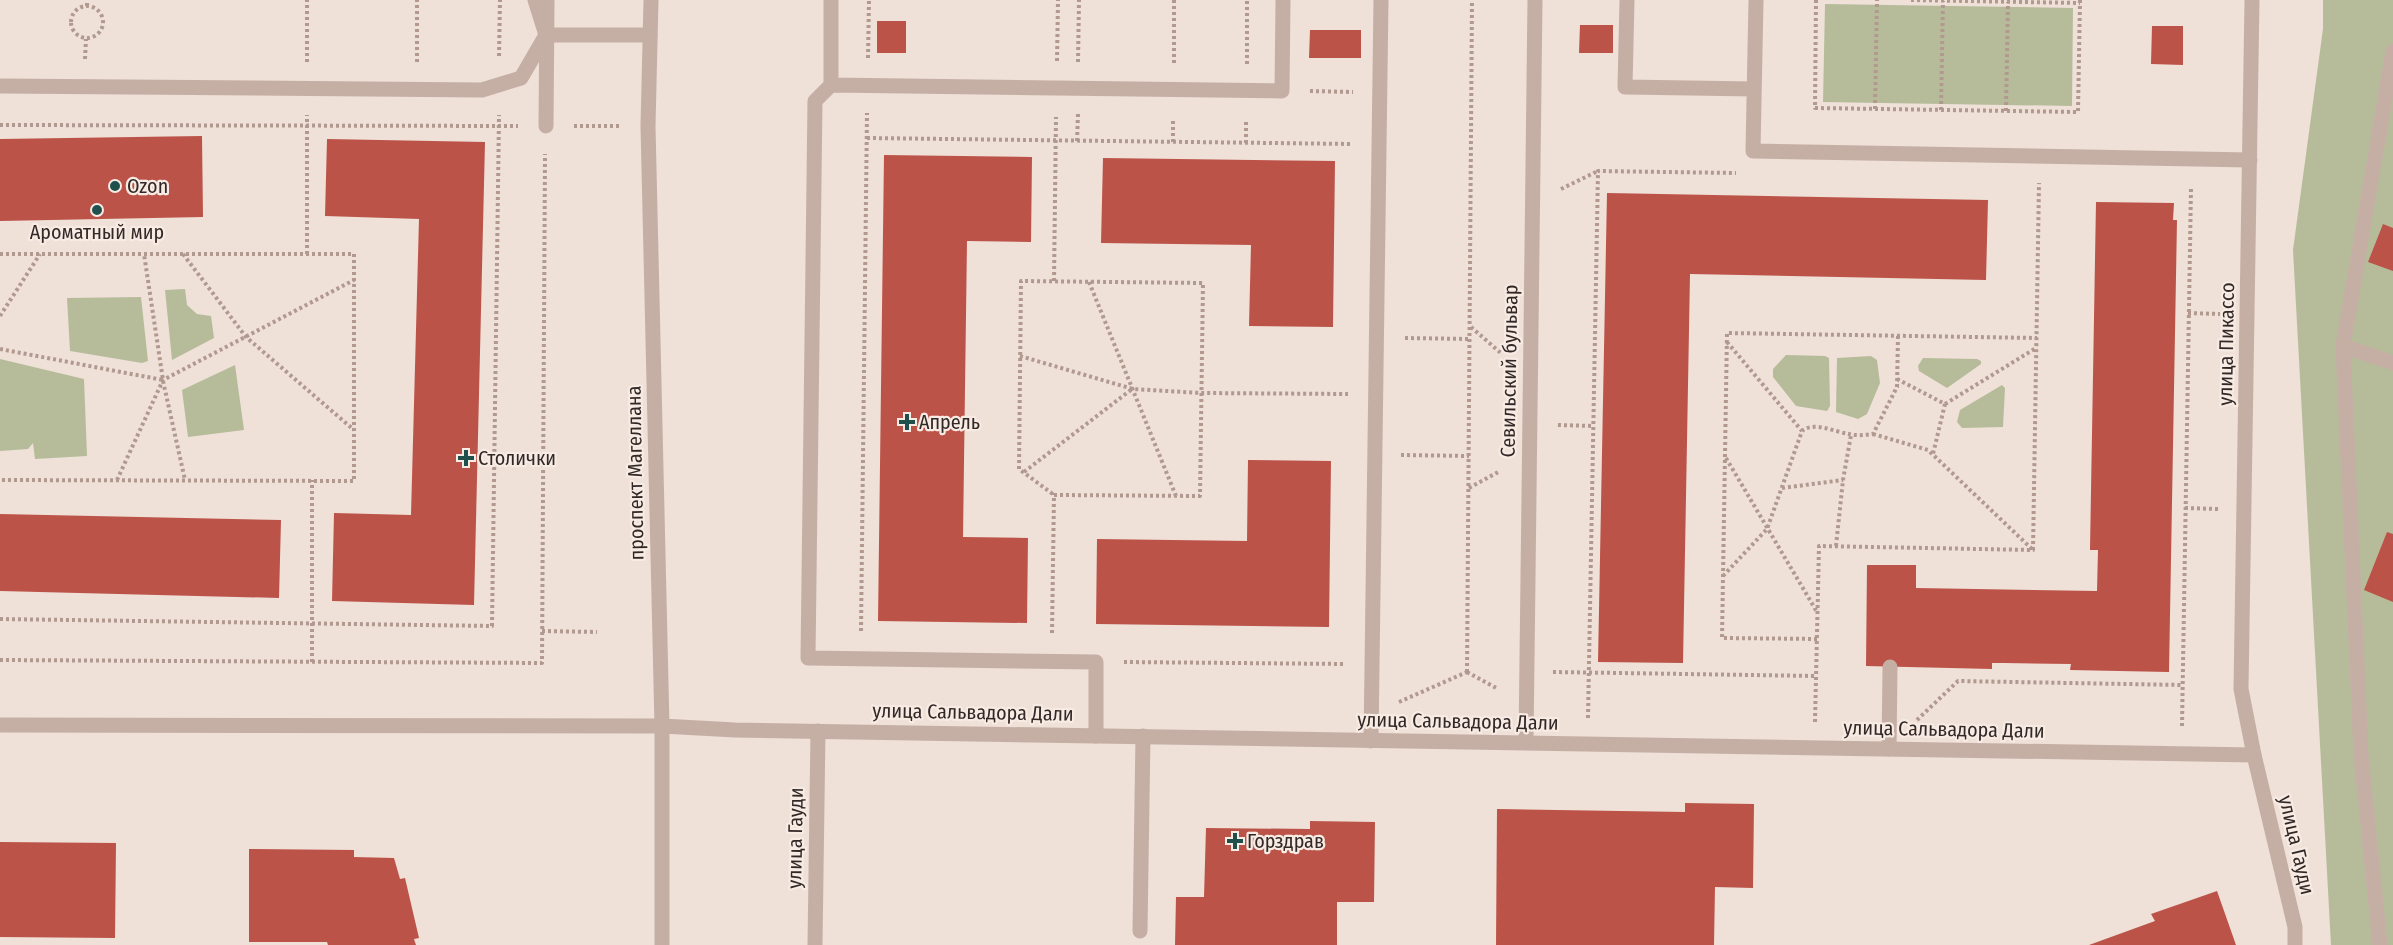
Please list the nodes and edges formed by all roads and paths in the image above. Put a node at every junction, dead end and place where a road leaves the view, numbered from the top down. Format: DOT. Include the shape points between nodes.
graph roads {
  1 [pos="87,0"];
  2 [pos="307,0"];
  3 [pos="500,0"];
  4 [pos="536,0"];
  5 [pos="547,0"];
  6 [pos="651,0"];
  7 [pos="831,0"];
  8 [pos="869,0"];
  9 [pos="1058,0"];
  10 [pos="1283,0"];
  11 [pos="1381,0"];
  12 [pos="1472,0"];
  13 [pos="1535,0"];
  14 [pos="1627,0"];
  15 [pos="1756,0"];
  16 [pos="1816,0"];
  17 [pos="1877,0"];
  18 [pos="1911,0"];
  19 [pos="2253,0"];
  20 [pos="1943,1"];
  21 [pos="2008,2"];
  22 [pos="2080,2"];
  23 [pos="87,6"];
  24 [pos="546,35"];
  25 [pos="650,35"];
  26 [pos="2393,51"];
  27 [pos="499,85"];
  28 [pos="831,85"];
  29 [pos="868,85"];
  30 [pos="0,86"];
  31 [pos="1057,88"];
  32 [pos="307,89"];
  33 [pos="1754,89"];
  34 [pos="1282,91"];
  35 [pos="1380,92"];
  36 [pos="1875,109"];
  37 [pos="1941,110"];
  38 [pos="2006,111"];
  39 [pos="0,125"];
  40 [pos="306,125"];
  41 [pos="499,126"];
  42 [pos="546,126"];
  43 [pos="648,126"];
  44 [pos="867,138"];
  45 [pos="1056,140"];
  46 [pos="1379,144"];
  47 [pos="2191,159"];
  48 [pos="2250,160"];
  49 [pos="1741,173"];
  50 [pos="2039,179"];
  51 [pos="0,254"];
  52 [pos="40,254"];
  53 [pos="144,254"];
  54 [pos="183,254"];
  55 [pos="306,254"];
  56 [pos="354,279"];
  57 [pos="1054,281"];
  58 [pos="1089,282"];
  59 [pos="0,316"];
  60 [pos="1898,336"];
  61 [pos="246,337"];
  62 [pos="1377,338"];
  63 [pos="2037,338"];
  64 [pos="1470,339"];
  65 [pos="1727,342"];
  66 [pos="2343,346"];
  67 [pos="2036,348"];
  68 [pos="0,349"];
  69 [pos="1020,356"];
  70 [pos="2393,363"];
  71 [pos="1897,379"];
  72 [pos="163,380"];
  73 [pos="1133,389"];
  74 [pos="1201,393"];
  75 [pos="1376,394"];
  76 [pos="1945,404"];
  77 [pos="1529,425"];
  78 [pos="1593,426"];
  79 [pos="354,431"];
  80 [pos="1802,431"];
  81 [pos="1873,434"];
  82 [pos="1851,435"];
  83 [pos="1375,455"];
  84 [pos="1932,455"];
  85 [pos="1469,456"];
  86 [pos="1725,457"];
  87 [pos="1024,473"];
  88 [pos="0,480"];
  89 [pos="117,480"];
  90 [pos="185,480"];
  91 [pos="312,480"];
  92 [pos="1843,480"];
  93 [pos="1782,488"];
  94 [pos="1054,495"];
  95 [pos="1176,496"];
  96 [pos="1767,529"];
  97 [pos="1836,546"];
  98 [pos="2033,550"];
  99 [pos="1723,576"];
  100 [pos="1817,612"];
  101 [pos="0,619"];
  102 [pos="312,623"];
  103 [pos="542,631"];
  104 [pos="597,632"];
  105 [pos="1817,639"];
  106 [pos="861,658"];
  107 [pos="0,660"];
  108 [pos="1052,661"];
  109 [pos="312,662"];
  110 [pos="1096,662"];
  111 [pos="1373,665"];
  112 [pos="1890,667"];
  113 [pos="1526,672"];
  114 [pos="1589,672"];
  115 [pos="1816,676"];
  116 [pos="2182,685"];
  117 [pos="1372,714"];
  118 [pos="1588,718"];
  119 [pos="1815,722"];
  120 [pos="1914,724"];
  121 [pos="0,725"];
  122 [pos="662,726"];
  123 [pos="818,731"];
  124 [pos="1096,735"];
  125 [pos="1143,736"];
  126 [pos="1371,741"];
  127 [pos="1526,742"];
  128 [pos="1889,749"];
  129 [pos="2181,754"];
  130 [pos="2254,755"];
  131 [pos="1140,932"];
  132 [pos="662,945"];
  133 [pos="815,945"];
  134 [pos="2295,945"];
  135 [pos="2380,945"];
  1 -- 23 [label="path"];
  2 -- 32 [label="path"];
  3 -- 27 [label="path"];
  4 -- 24 [label="street"];
  5 -- 24 [label="street"];
  6 -- 25 [label="street, проспект Магеллана"];
  7 -- 28 [label="street"];
  8 -- 29 [label="path"];
  9 -- 31 [label="path"];
  10 -- 34 [label="street"];
  11 -- 35 [label="street"];
  12 -- 64 [label="path"];
  13 -- 77 [label="street, Севильский бульвар"];
  14 -- 33 [label="street" via="1625,87"];
  15 -- 33 [label="street"];
  16 -- 36 [label="path" via="1815,108"];
  17 -- 36 [label="path"];
  18 -- 20 [label="path"];
  19 -- 48 [label="street, улица Пикассо"];
  20 -- 21 [label="path"];
  20 -- 37 [label="path"];
  21 -- 22 [label="path"];
  21 -- 38 [label="path"];
  22 -- 38 [label="path" via="2078,112"];
  23 -- 23 [label="path" via="71,18 74,32 86,39 99,33 103,19"];
  24 -- 25 [label="street"];
  24 -- 27 [label="street" via="521,78"];
  24 -- 42 [label="street"];
  25 -- 43 [label="street, проспект Магеллана"];
  26 -- 66 [label="street"];
  27 -- 32 [label="street" via="482,90"];
  27 -- 41 [label="path"];
  28 -- 29 [label="street"];
  28 -- 106 [label="street" via="815,101 808,658"];
  29 -- 31 [label="street"];
  29 -- 44 [label="path"];
  30 -- 32 [label="street"];
  31 -- 34 [label="street"];
  31 -- 45 [label="path"];
  32 -- 40 [label="path"];
  33 -- 47 [label="street" via="1753,151"];
  34 -- 35 [label="path"];
  35 -- 46 [label="street"];
  36 -- 37 [label="path"];
  37 -- 38 [label="path"];
  39 -- 40 [label="path"];
  40 -- 41 [label="path"];
  40 -- 55 [label="path"];
  41 -- 42 [label="path"];
  41 -- 102 [label="path" via="492,626"];
  42 -- 43 [label="path"];
  42 -- 103 [label="path"];
  43 -- 122 [label="street, проспект Магеллана"];
  44 -- 45 [label="path"];
  44 -- 106 [label="path"];
  45 -- 46 [label="path"];
  45 -- 57 [label="path"];
  46 -- 62 [label="street"];
  47 -- 48 [label="street"];
  47 -- 116 [label="path"];
  48 -- 130 [label="street, улица Пикассо" via="2241,688"];
  49 -- 78 [label="path" via="1598,171"];
  50 -- 63 [label="path"];
  51 -- 52 [label="path"];
  52 -- 53 [label="path"];
  52 -- 59 [label="path"];
  53 -- 54 [label="path"];
  53 -- 72 [label="path"];
  54 -- 55 [label="path"];
  54 -- 61 [label="path"];
  55 -- 56 [label="path" via="354,254"];
  56 -- 61 [label="path"];
  56 -- 79 [label="path"];
  57 -- 58 [label="path"];
  57 -- 69 [label="path" via="1021,281"];
  58 -- 73 [label="path"];
  58 -- 74 [label="path" via="1203,283"];
  60 -- 63 [label="path"];
  60 -- 65 [label="path" via="1727,333"];
  60 -- 71 [label="path"];
  61 -- 72 [label="path"];
  61 -- 79 [label="path"];
  62 -- 64 [label="path"];
  62 -- 75 [label="street"];
  63 -- 67 [label="path"];
  64 -- 85 [label="path"];
  65 -- 80 [label="path"];
  65 -- 86 [label="path"];
  66 -- 70 [label="street"];
  66 -- 135 [label="street" via="2361,754"];
  67 -- 76 [label="path"];
  67 -- 98 [label="path"];
  68 -- 72 [label="path"];
  69 -- 73 [label="path"];
  69 -- 87 [label="path" via="1019,469"];
  71 -- 76 [label="path"];
  71 -- 81 [label="path" via="1897,387"];
  72 -- 89 [label="path"];
  72 -- 90 [label="path"];
  73 -- 74 [label="path"];
  73 -- 87 [label="path"];
  73 -- 95 [label="path"];
  74 -- 75 [label="path"];
  74 -- 95 [label="path" via="1200,496"];
  75 -- 83 [label="street"];
  76 -- 84 [label="path"];
  77 -- 78 [label="path"];
  77 -- 113 [label="street, Севильский бульвар"];
  78 -- 114 [label="path"];
  79 -- 91 [label="path" via="354,480"];
  80 -- 82 [label="path" via="1815,427"];
  80 -- 93 [label="path"];
  81 -- 82 [label="path"];
  81 -- 84 [label="path" via="1928,450"];
  82 -- 92 [label="path"];
  83 -- 85 [label="path"];
  83 -- 111 [label="street"];
  84 -- 98 [label="path"];
  85 -- 117 [label="path" via="1467,672"];
  86 -- 96 [label="path"];
  86 -- 99 [label="path"];
  87 -- 94 [label="path"];
  88 -- 89 [label="path"];
  89 -- 90 [label="path"];
  90 -- 91 [label="path"];
  91 -- 102 [label="path"];
  92 -- 93 [label="path"];
  92 -- 97 [label="path"];
  93 -- 96 [label="path"];
  94 -- 95 [label="path"];
  94 -- 108 [label="path"];
  96 -- 99 [label="path"];
  96 -- 100 [label="path"];
  97 -- 98 [label="path"];
  97 -- 100 [label="path" via="1819,546"];
  99 -- 105 [label="path" via="1722,638"];
  100 -- 105 [label="path"];
  101 -- 102 [label="path"];
  102 -- 109 [label="path"];
  103 -- 104 [label="path"];
  103 -- 109 [label="path" via="542,663"];
  105 -- 115 [label="path"];
  106 -- 108 [label="street"];
  107 -- 109 [label="path"];
  108 -- 110 [label="street"];
  110 -- 111 [label="path"];
  110 -- 124 [label="street"];
  111 -- 117 [label="street"];
  112 -- 128 [label="street"];
  113 -- 114 [label="path"];
  113 -- 127 [label="street, Севильский бульвар"];
  114 -- 115 [label="path"];
  114 -- 118 [label="path"];
  115 -- 119 [label="path"];
  116 -- 120 [label="path" via="1958,681"];
  116 -- 129 [label="path"];
  117 -- 126 [label="street"];
  121 -- 122 [label="street, улица Сальвадора Дали"];
  122 -- 123 [label="street, улица Сальвадора Дали"];
  122 -- 132 [label="street, проспект Магеллана"];
  123 -- 124 [label="street, улица Сальвадора Дали"];
  123 -- 133 [label="street, улица Гауди"];
  124 -- 125 [label="street, улица Сальвадора Дали"];
  125 -- 126 [label="street, улица Сальвадора Дали"];
  125 -- 131 [label="street"];
  126 -- 127 [label="street, улица Сальвадора Дали"];
  127 -- 128 [label="street, улица Сальвадора Дали"];
  128 -- 129 [label="street, улица Сальвадора Дали"];
  129 -- 130 [label="street, улица Сальвадора Дали"];
  130 -- 134 [label="street, улица Гауди" via="2295,927"];
}
